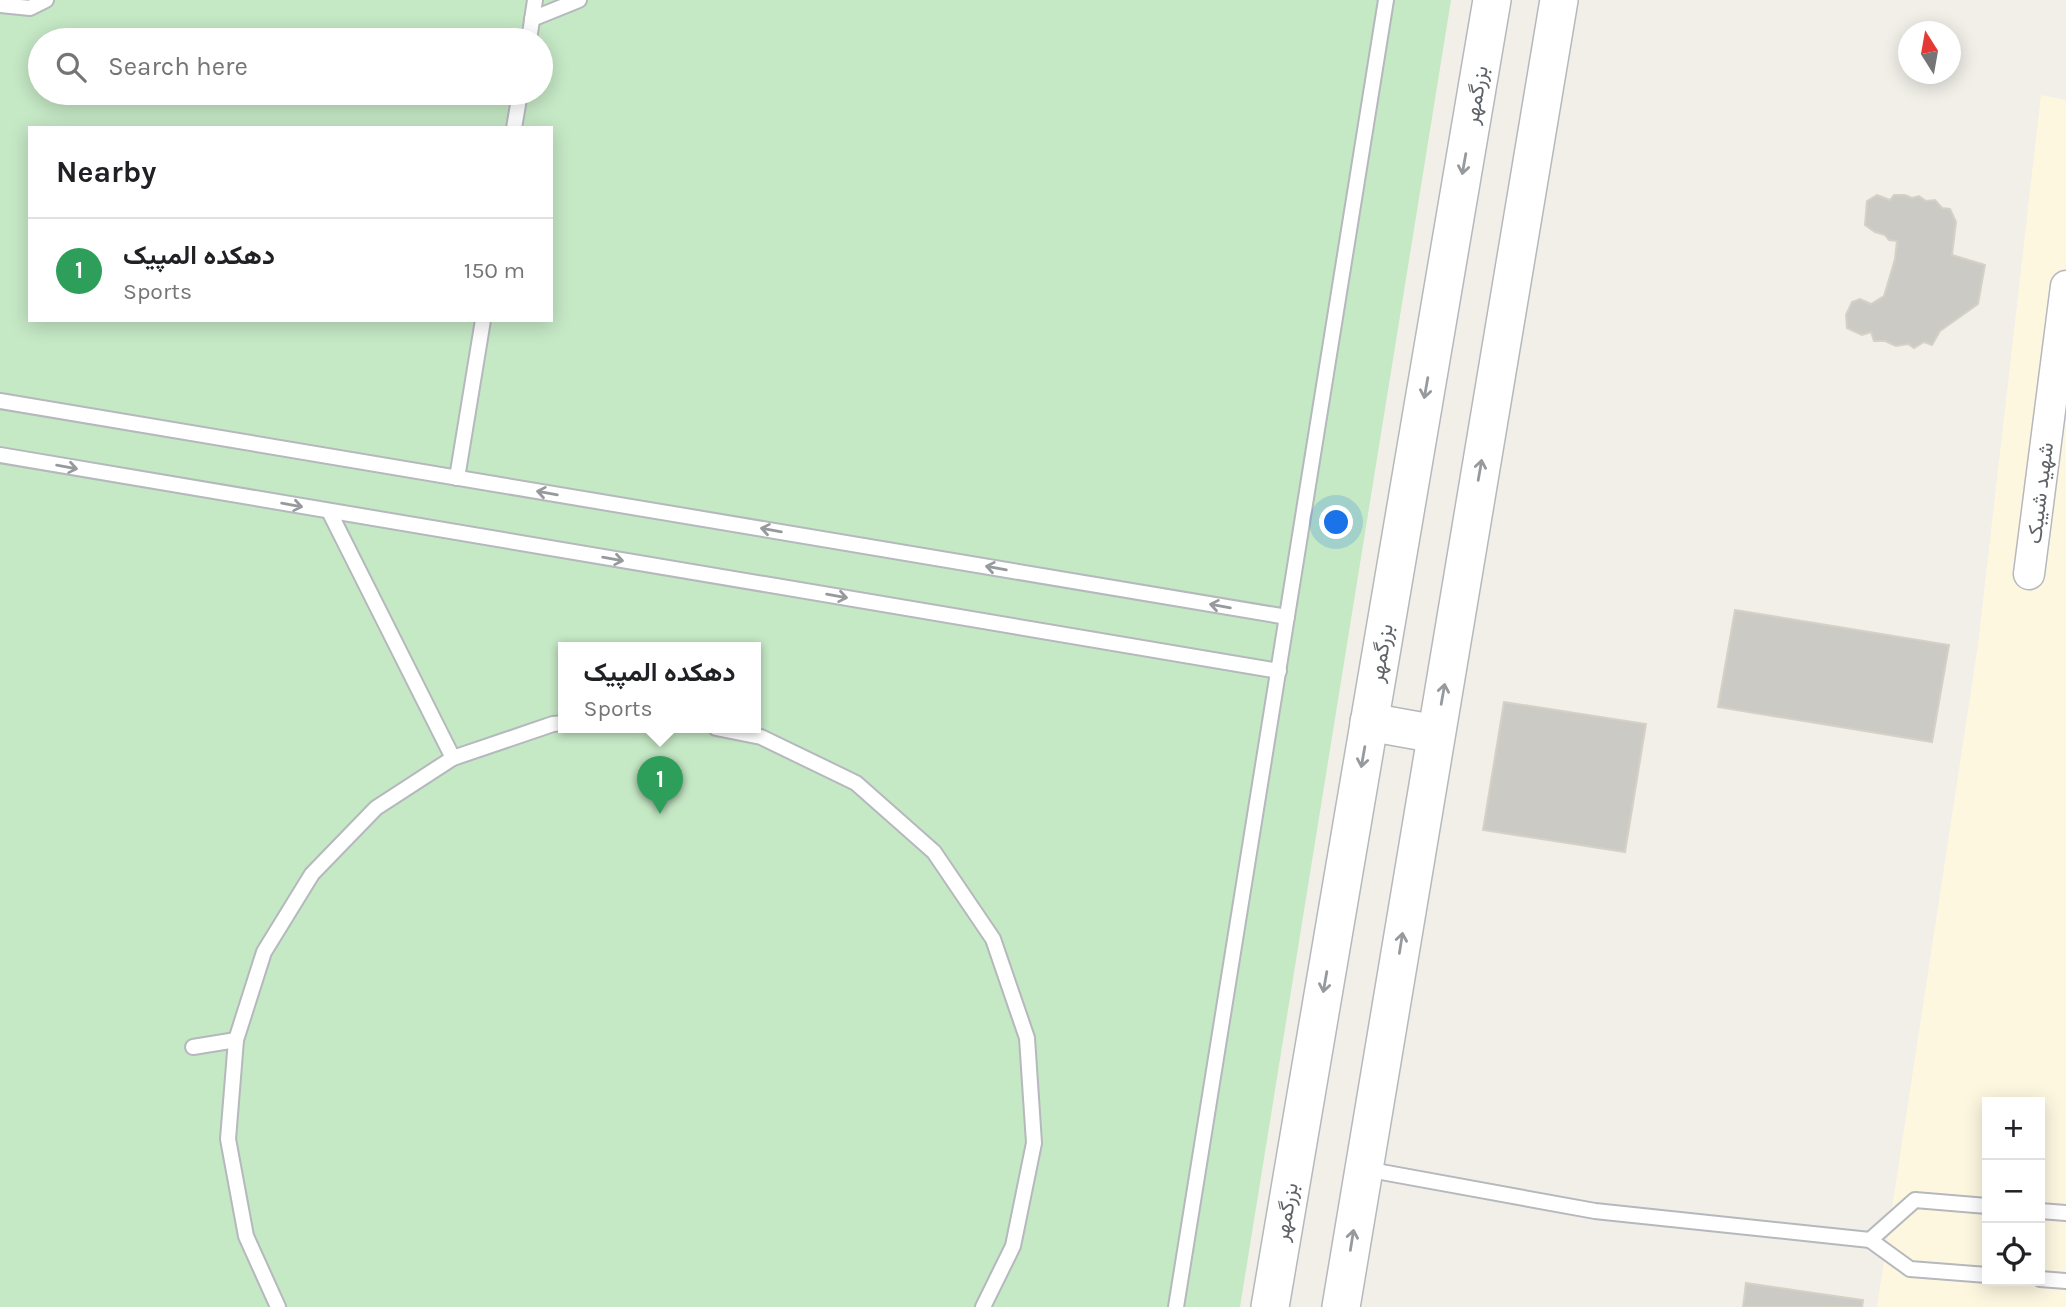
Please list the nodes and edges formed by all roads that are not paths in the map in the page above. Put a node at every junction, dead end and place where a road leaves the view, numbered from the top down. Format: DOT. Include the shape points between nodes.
graph roads {
  1 [pos="47,0"];
  2 [pos="535,0"];
  3 [pos="579,0"];
  4 [pos="1386,0"];
  5 [pos="1492,0"];
  6 [pos="1559,0"];
  7 [pos="0,5"];
  8 [pos="532,19"];
  9 [pos="530,28"];
  10 [pos="518,105"];
  11 [pos="514,126"];
  12 [pos="2066,286"];
  13 [pos="483,322"];
  14 [pos="0,401"];
  15 [pos="0,455"];
  16 [pos="457,478"];
  17 [pos="329,511"];
  18 [pos="2029,574"];
  19 [pos="1287,617"];
  20 [pos="1279,671"];
  21 [pos="1369,722"];
  22 [pos="558,724"];
  23 [pos="741,733"];
  24 [pos="1436,734"];
  25 [pos="453,758"];
  26 [pos="236,1040"];
  27 [pos="193,1047"];
  28 [pos="1363,1168"];
  29 [pos="1982,1206"];
  30 [pos="2045,1211"];
  31 [pos="2066,1213"];
  32 [pos="1870,1240"];
  33 [pos="1982,1275"];
  34 [pos="2045,1279"];
  35 [pos="2066,1280"];
  36 [pos="278,1307"];
  37 [pos="983,1307"];
  38 [pos="1176,1307"];
  39 [pos="1270,1307"];
  40 [pos="1341,1307"];
  1 -- 7 [label="lane" via="30,8"];
  2 -- 8 [label="lane"];
  3 -- 8 [label="lane"];
  4 -- 19 [label="lane"];
  5 -- 21 [label="street, بزرگمهر, one-way"];
  24 -- 6 [label="street, one-way"];
  8 -- 9 [label="lane"];
  10 -- 11 [label="lane"];
  12 -- 18 [label="street, شهید شیبک"];
  13 -- 16 [label="lane"];
  14 -- 16 [label="lane"];
  15 -- 17 [label="lane, one-way"];
  19 -- 16 [label="lane, one-way"];
  17 -- 20 [label="lane, one-way"];
  17 -- 25 [label="lane"];
  19 -- 20 [label="lane"];
  20 -- 38 [label="lane"];
  21 -- 24 [label="street"];
  21 -- 39 [label="street, بزرگمهر, one-way"];
  22 -- 25 [label="lane"];
  23 -- 37 [label="lane" via="761,737 856,783 934,852 993,939 1027,1038 1034,1143 1013,1246"];
  28 -- 24 [label="street, one-way"];
  25 -- 26 [label="lane" via="376,808 312,874 264,952"];
  26 -- 27 [label="lane"];
  26 -- 36 [label="lane" via="229,1139 246,1236"];
  28 -- 32 [label="lane" via="1595,1211"];
  40 -- 28 [label="street, one-way"];
  29 -- 32 [label="lane" via="1915,1200"];
  30 -- 31 [label="lane"];
  32 -- 33 [label="lane" via="1910,1269"];
  34 -- 35 [label="lane"];
}
